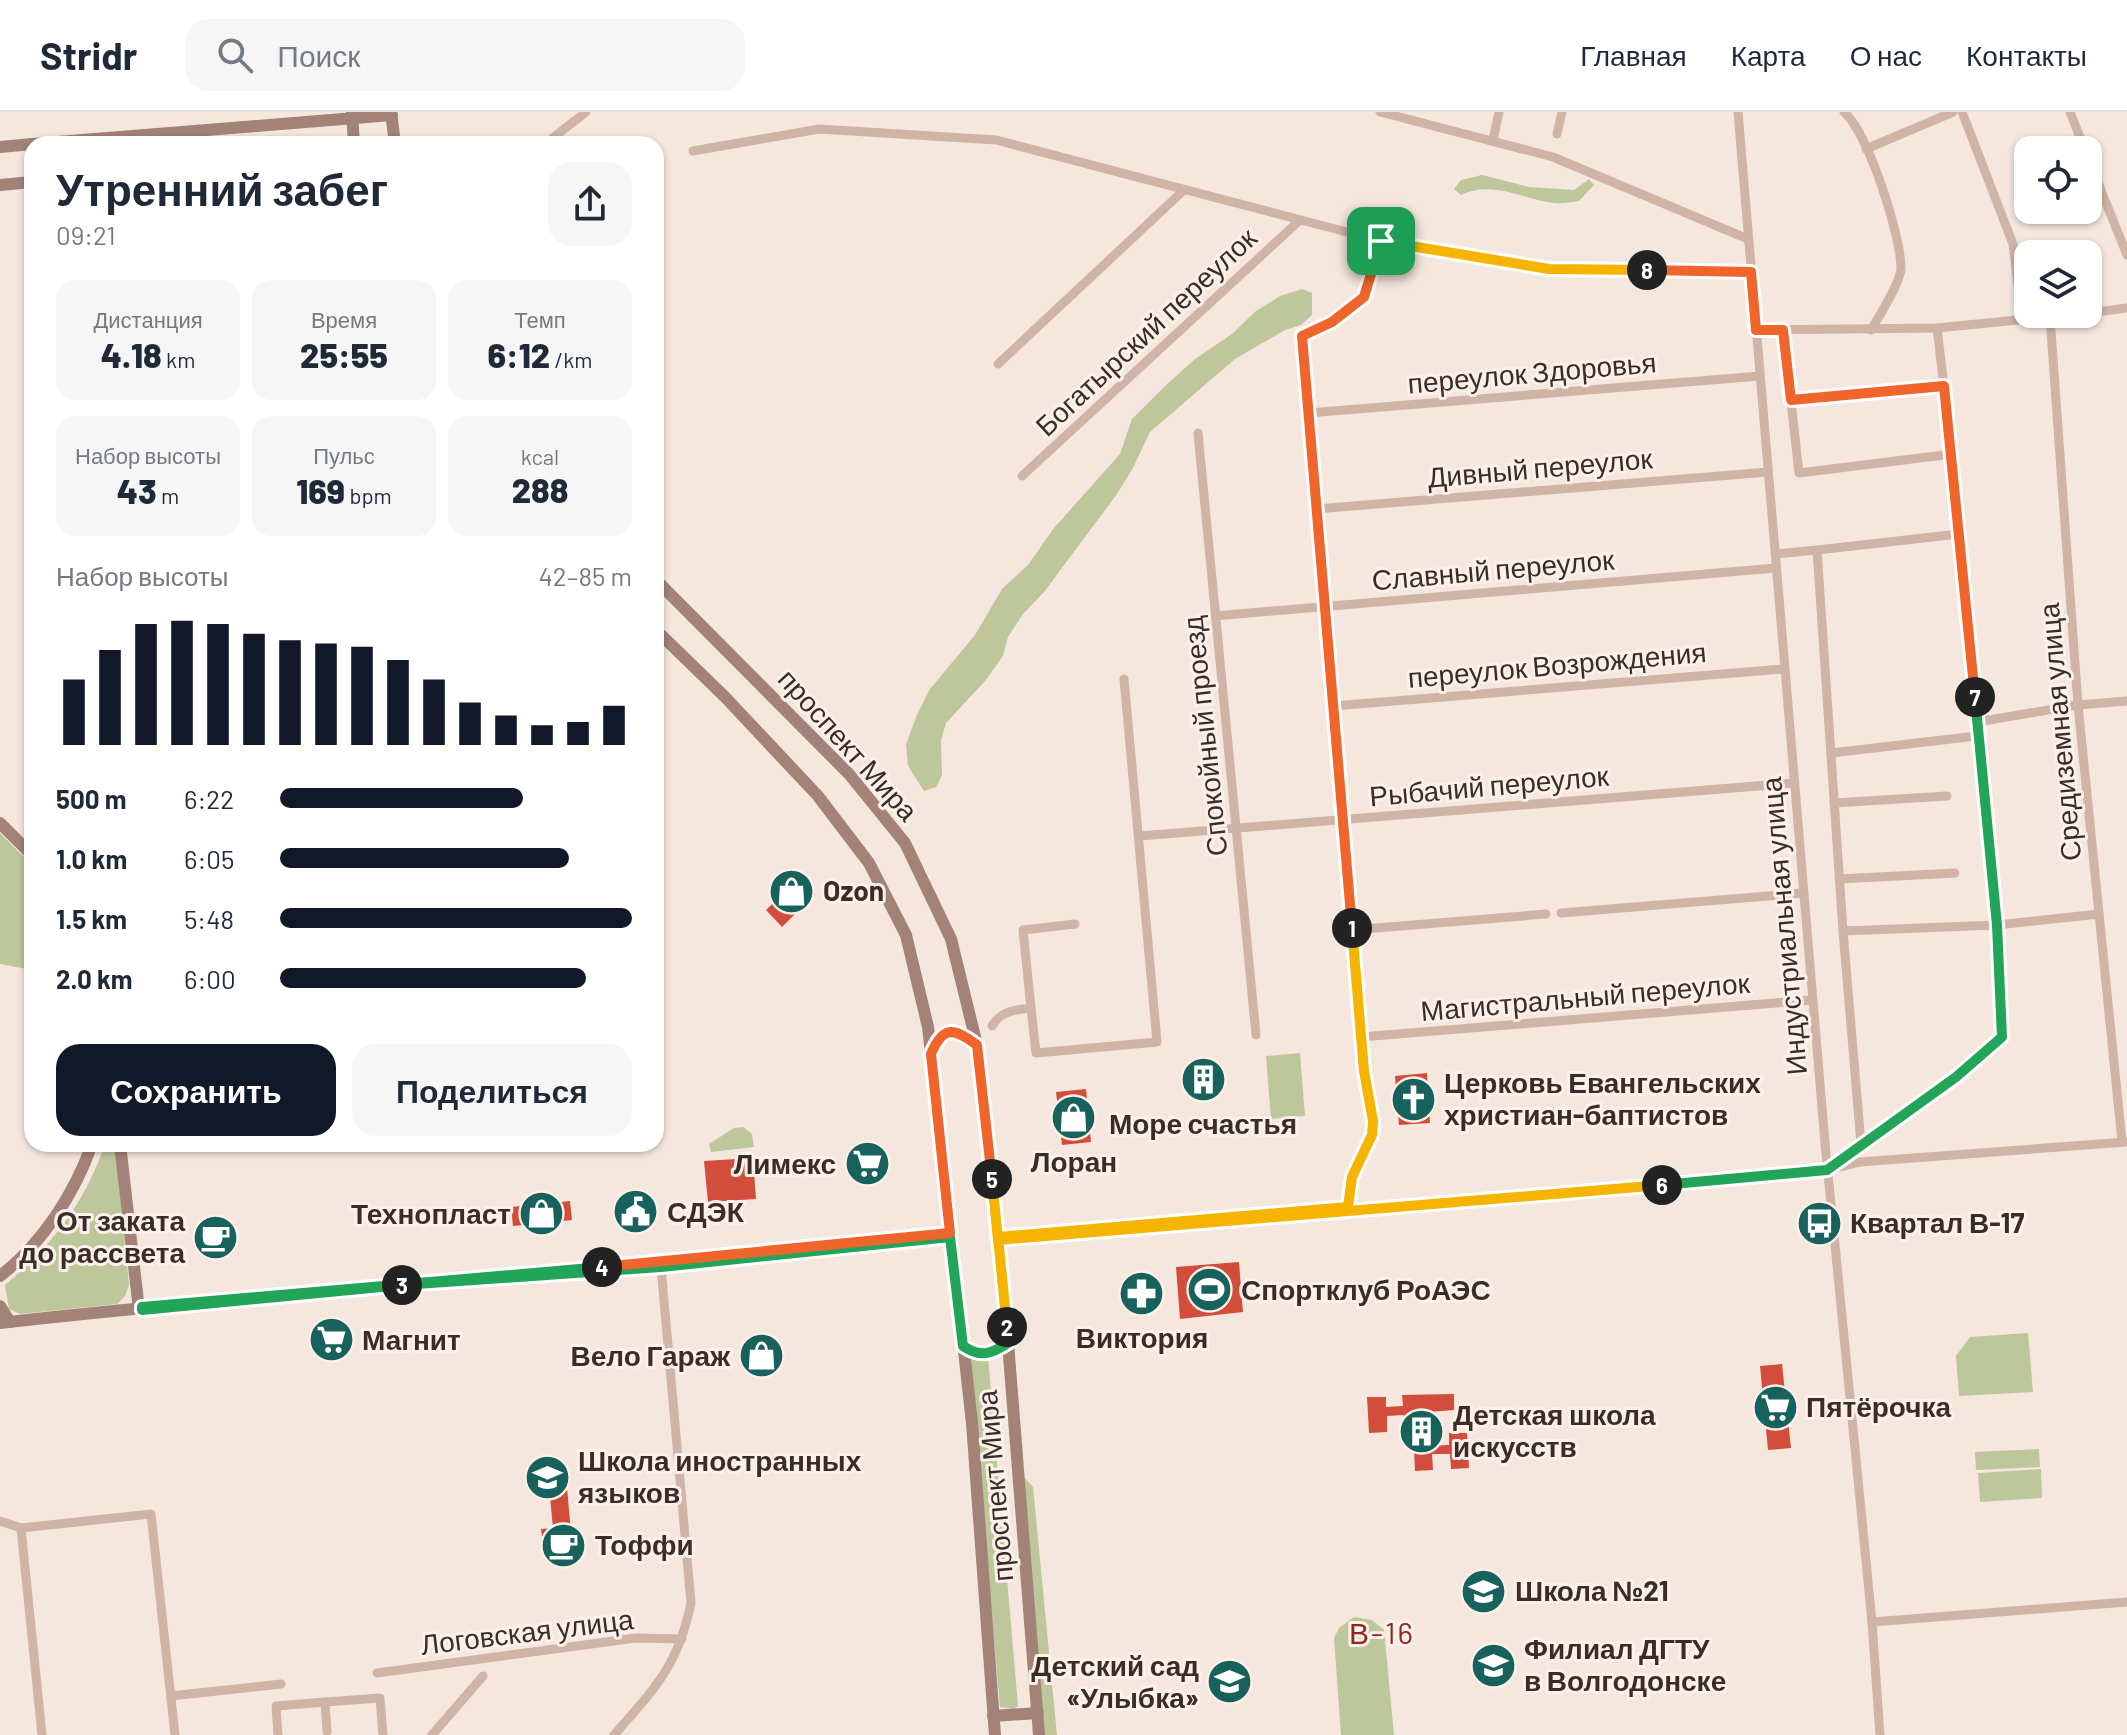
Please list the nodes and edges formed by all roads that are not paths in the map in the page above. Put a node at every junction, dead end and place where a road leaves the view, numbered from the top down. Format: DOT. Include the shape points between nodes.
graph roads {
  1 [pos="586,112"];
  2 [pos="1380,112"];
  3 [pos="1499,112"];
  4 [pos="1562,112"];
  5 [pos="1738,112"];
  6 [pos="1844,112"];
  7 [pos="1953,112"];
  8 [pos="1962,112"];
  9 [pos="2070,112"];
  10 [pos="392,113"];
  11 [pos="352,115"];
  12 [pos="1557,134"];
  13 [pos="174,136"];
  14 [pos="353,136"];
  15 [pos="394,136"];
  16 [pos="555,136"];
  17 [pos="2079,136"];
  18 [pos="1493,140"];
  19 [pos="24,145"];
  20 [pos="0,147"];
  21 [pos="1866,149"];
  22 [pos="693,151"];
  23 [pos="24,183"];
  24 [pos="0,185"];
  25 [pos="1184,190"];
  26 [pos="2102,193"];
  27 [pos="1299,221"];
  28 [pos="1748,239"];
  29 [pos="1381,241"];
  30 [pos="2014,252"];
  31 [pos="2127,255"];
  32 [pos="1751,272"];
  33 [pos="2127,308"];
  34 [pos="2102,311"];
  35 [pos="2014,319"];
  36 [pos="1937,328"];
  37 [pos="2051,328"];
  38 [pos="1756,330"];
  39 [pos="1783,330"];
  40 [pos="1871,330"];
  41 [pos="998,364"];
  42 [pos="1760,376"];
  43 [pos="1944,386"];
  44 [pos="1791,400"];
  45 [pos="1308,413"];
  46 [pos="1198,433"];
  47 [pos="1952,454"];
  48 [pos="1768,472"];
  49 [pos="1022,476"];
  50 [pos="1316,509"];
  51 [pos="1959,534"];
  52 [pos="1817,550"];
  53 [pos="1775,554"];
  54 [pos="1776,568"];
  55 [pos="664,588"];
  56 [pos="1325,605"];
  57 [pos="1214,616"];
  58 [pos="664,638"];
  59 [pos="1784,669"];
  60 [pos="1124,679"];
  61 [pos="2127,701"];
  62 [pos="2078,705"];
  63 [pos="1333,706"];
  64 [pos="1977,722"];
  65 [pos="1977,736"];
  66 [pos="1831,753"];
  67 [pos="1794,783"];
  68 [pos="1947,796"];
  69 [pos="1834,803"];
  70 [pos="0,820"];
  71 [pos="1343,820"];
  72 [pos="1237,830"];
  73 [pos="1140,836"];
  74 [pos="24,844"];
  75 [pos="1955,873"];
  76 [pos="1839,879"];
  77 [pos="1803,893"];
  78 [pos="1561,913"];
  79 [pos="1546,914"];
  80 [pos="2099,914"];
  81 [pos="1075,924"];
  82 [pos="1997,925"];
  83 [pos="1352,930"];
  84 [pos="1843,931"];
  85 [pos="1812,1000"];
  86 [pos="1031,1008"];
  87 [pos="992,1026"];
  88 [pos="1256,1035"];
  89 [pos="1361,1037"];
  90 [pos="977,1045"];
  91 [pos="931,1054"];
  92 [pos="2124,1142"];
  93 [pos="1861,1144"];
  94 [pos="88,1152"];
  95 [pos="122,1152"];
  96 [pos="1827,1167"];
  97 [pos="1348,1208"];
  98 [pos="950,1235"];
  99 [pos="998,1238"];
  100 [pos="661,1267"];
  101 [pos="0,1276"];
  102 [pos="0,1306"];
  103 [pos="140,1308"];
  104 [pos="4,1320"];
  105 [pos="1008,1343"];
  106 [pos="963,1346"];
  107 [pos="0,1521"];
  108 [pos="21,1528"];
  109 [pos="2127,1602"];
  110 [pos="1872,1622"];
  111 [pos="682,1639"];
  112 [pos="377,1673"];
  113 [pos="483,1676"];
  114 [pos="281,1684"];
  115 [pos="171,1696"];
  116 [pos="325,1702"];
  117 [pos="1038,1713"];
  118 [pos="993,1716"];
  119 [pos="327,1732"];
  120 [pos="42,1735"];
  121 [pos="175,1735"];
  122 [pos="278,1735"];
  123 [pos="383,1735"];
  124 [pos="432,1735"];
  125 [pos="614,1735"];
  126 [pos="995,1735"];
  127 [pos="1039,1735"];
  128 [pos="1880,1735"];
  1 -- 16 [label="street"];
  2 -- 18 [label="street"];
  3 -- 18 [label="street"];
  4 -- 12 [label="street"];
  5 -- 28 [label="street, Индустриальная улица"];
  6 -- 21 [label="street"];
  7 -- 21 [label="street"];
  8 -- 30 [label="street"];
  9 -- 17 [label="street"];
  10 -- 11 [label="main road"];
  10 -- 15 [label="main road"];
  11 -- 13 [label="main road"];
  11 -- 14 [label="main road"];
  18 -- 28 [label="street" via="1553,157"];
  19 -- 20 [label="main road"];
  21 -- 40 [label="street" via="1895,224 1902,271"];
  22 -- 25 [label="street" via="819,129 996,140"];
  23 -- 24 [label="main road"];
  25 -- 27 [label="street"];
  25 -- 41 [label="street"];
  26 -- 31 [label="street"];
  27 -- 29 [label="street"];
  27 -- 49 [label="street, Богатырский переулок"];
  28 -- 32 [label="street, Индустриальная улица"];
  29 -- 32 [label="street" via="1549,269"];
  29 -- 45 [label="street" via="1364,297 1332,322 1302,336"];
  32 -- 38 [label="street, Индустриальная улица"];
  33 -- 34 [label="street"];
  35 -- 36 [label="street"];
  36 -- 40 [label="street"];
  36 -- 43 [label="street"];
  37 -- 62 [label="street, Средиземная улица"];
  38 -- 39 [label="street"];
  38 -- 42 [label="street, Индустриальная улица"];
  39 -- 40 [label="street"];
  39 -- 44 [label="street"];
  42 -- 45 [label="street, переулок Здоровья"];
  42 -- 48 [label="street, Индустриальная улица"];
  43 -- 44 [label="street"];
  43 -- 47 [label="street"];
  44 -- 47 [label="street" via="1799,473"];
  45 -- 50 [label="street"];
  46 -- 57 [label="street, Спокойный проезд"];
  47 -- 51 [label="street"];
  48 -- 50 [label="street, Дивный переулок"];
  48 -- 53 [label="street, Индустриальная улица"];
  50 -- 56 [label="street"];
  51 -- 52 [label="street"];
  51 -- 64 [label="street"];
  52 -- 53 [label="street"];
  52 -- 66 [label="street"];
  53 -- 54 [label="street, Индустриальная улица"];
  54 -- 56 [label="street, Славный переулок"];
  54 -- 59 [label="street, Индустриальная улица"];
  55 -- 90 [label="main road, проспект Мира" via="849,774 905,843 951,939"];
  56 -- 57 [label="street, Славный переулок"];
  56 -- 63 [label="street"];
  57 -- 72 [label="street, Спокойный проезд"];
  58 -- 91 [label="main road, проспект Мира" via="818,796 869,863 906,935"];
  59 -- 63 [label="street, переулок Возрождения"];
  59 -- 67 [label="street, Индустриальная улица"];
  60 -- 73 [label="street"];
  61 -- 62 [label="street"];
  62 -- 64 [label="street"];
  62 -- 80 [label="street, Средиземная улица"];
  63 -- 71 [label="street"];
  64 -- 65 [label="street"];
  65 -- 66 [label="street"];
  65 -- 82 [label="street"];
  66 -- 69 [label="street"];
  67 -- 71 [label="street, Рыбачий переулок"];
  67 -- 77 [label="street, Индустриальная улица"];
  68 -- 69 [label="street"];
  69 -- 76 [label="street"];
  70 -- 74 [label="main road"];
  71 -- 72 [label="street, Рыбачий переулок"];
  71 -- 83 [label="street"];
  72 -- 73 [label="street, Рыбачий переулок"];
  72 -- 88 [label="street, Спокойный проезд"];
  73 -- 86 [label="street" via="1157,1042 1036,1053"];
  75 -- 76 [label="street"];
  76 -- 84 [label="street"];
  77 -- 78 [label="street"];
  77 -- 85 [label="street, Индустриальная улица"];
  79 -- 83 [label="street"];
  80 -- 82 [label="street"];
  80 -- 92 [label="street, Средиземная улица"];
  81 -- 86 [label="street" via="1023,930"];
  82 -- 84 [label="street"];
  82 -- 93 [label="street" via="2002,1037 1956,1077"];
  83 -- 89 [label="street"];
  84 -- 93 [label="street"];
  85 -- 89 [label="street, Магистральный переулок"];
  85 -- 96 [label="street, Индустриальная улица"];
  86 -- 87 [label="street" via="1009,1010"];
  89 -- 97 [label="street" via="1372,1135 1352,1177"];
  90 -- 91 [label="main road" via="951,1031 938,1037"];
  90 -- 99 [label="main road, проспект Мира"];
  91 -- 98 [label="main road, проспект Мира"];
  92 -- 96 [label="street"];
  93 -- 96 [label="street"];
  94 -- 101 [label="main road" via="58,1212"];
  95 -- 103 [label="main road"];
  96 -- 97 [label="main road"];
  96 -- 110 [label="street, Индустриальная улица"];
  97 -- 99 [label="main road"];
  98 -- 100 [label="main road"];
  98 -- 103 [label="main road"];
  98 -- 106 [label="main road, проспект Мира"];
  99 -- 105 [label="main road, проспект Мира"];
  100 -- 103 [label="main road"];
  100 -- 111 [label="street" via="691,1603"];
  102 -- 104 [label="main road"];
  103 -- 104 [label="main road"];
  105 -- 106 [label="main road" via="990,1354"];
  105 -- 117 [label="main road, проспект Мира"];
  106 -- 118 [label="main road, проспект Мира"];
  107 -- 108 [label="street"];
  108 -- 115 [label="street" via="151,1514"];
  108 -- 120 [label="street"];
  109 -- 110 [label="street"];
  110 -- 128 [label="street, Индустриальная улица"];
  111 -- 112 [label="street, Логовская улица" via="636,1638"];
  111 -- 125 [label="street" via="664,1678"];
  113 -- 124 [label="street, Логовская улица"];
  114 -- 115 [label="street"];
  115 -- 121 [label="street"];
  116 -- 119 [label="street"];
  116 -- 122 [label="street" via="276,1706"];
  116 -- 123 [label="street" via="380,1698"];
  117 -- 118 [label="main road"];
  117 -- 127 [label="main road, проспект Мира"];
  118 -- 126 [label="main road, проспект Мира"];
}
